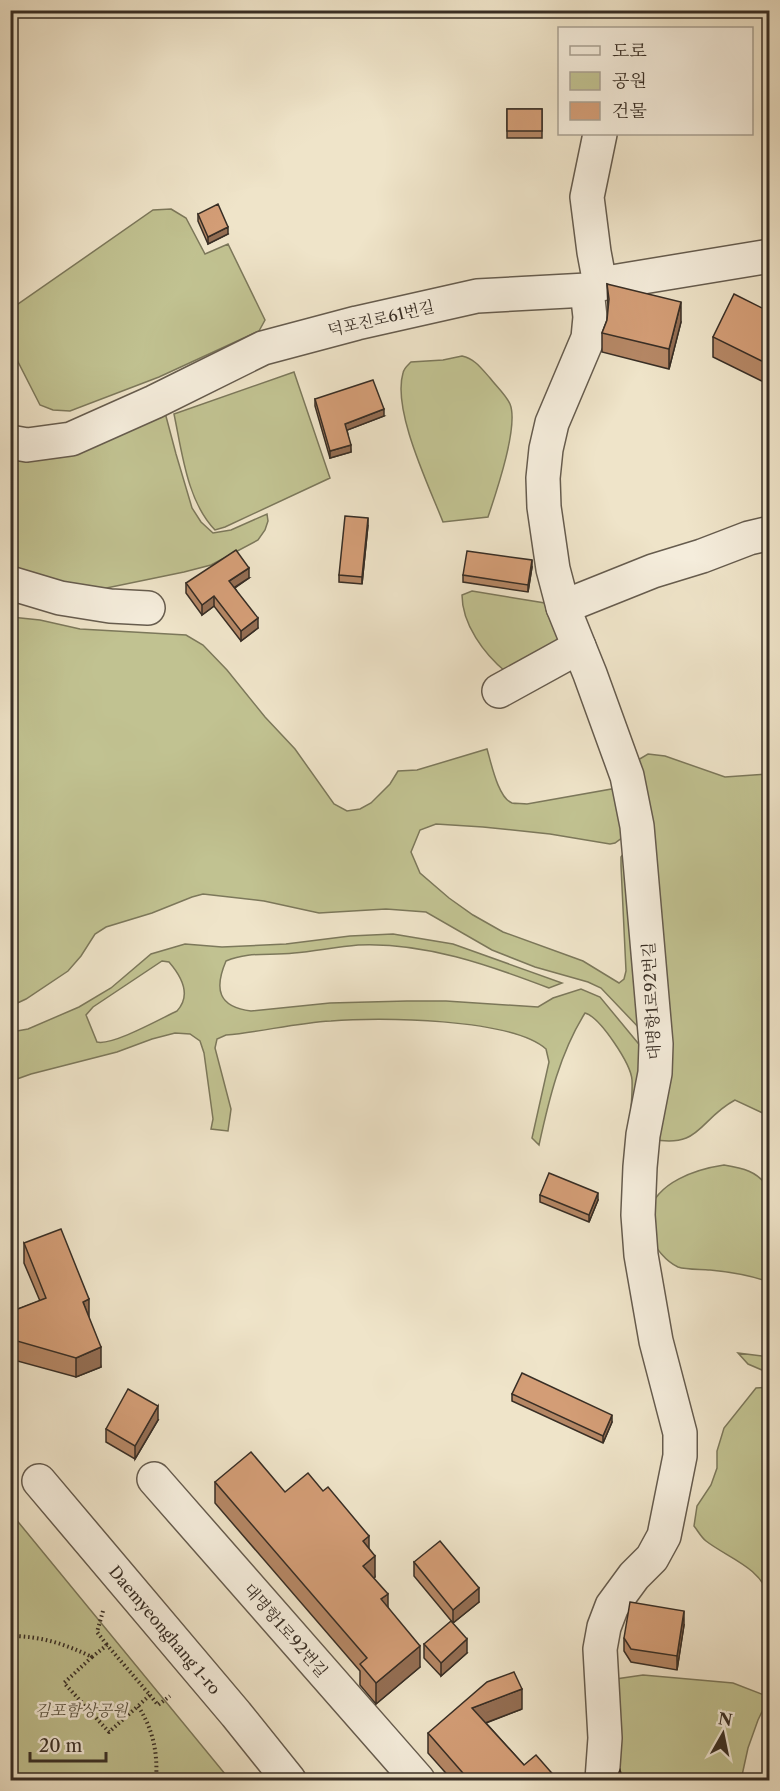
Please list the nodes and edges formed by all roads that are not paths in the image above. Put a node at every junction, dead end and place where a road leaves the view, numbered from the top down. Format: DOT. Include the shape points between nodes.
graph roads {
  1 [pos="600,135"];
  2 [pos="770,256"];
  3 [pos="593,287"];
  4 [pos="10,442"];
  5 [pos="770,534"];
  6 [pos="10,583"];
  7 [pos="563,607"];
  8 [pos="148,608"];
  9 [pos="579,647"];
  10 [pos="499,691"];
  11 [pos="154,1479"];
  12 [pos="39,1481"];
  13 [pos="289,1780"];
  14 [pos="418,1780"];
  15 [pos="602,1780"];
  1 -- 3 [label="street, 대명항1로92번길" via="587,197 594,252"];
  2 -- 3 [label="street, 덕포진로61번길"];
  3 -- 4 [label="street, 덕포진로61번길" via="477,296 357,322 264,348 71,439 27,445"];
  3 -- 7 [label="street, 대명항1로92번길" via="588,338 552,423 543,478 548,540"];
  5 -- 7 [label="street" via="653,571"];
  6 -- 8 [label="street" via="60,598"];
  7 -- 9 [label="street, 대명항1로92번길"];
  9 -- 10 [label="street"];
  9 -- 15 [label="street, 대명항1로92번길" via="627,776 637,826 656,1044 655,1073 642,1135 638,1215 656,1341 680,1433 680,1456 664,1536 652,1558 612,1606 604,1627 600,1649 605,1738"];
  11 -- 14 [label="street, 대명항1로92번길"];
  12 -- 13 [label="street, Daemyeonghang 1-ro"];
}
